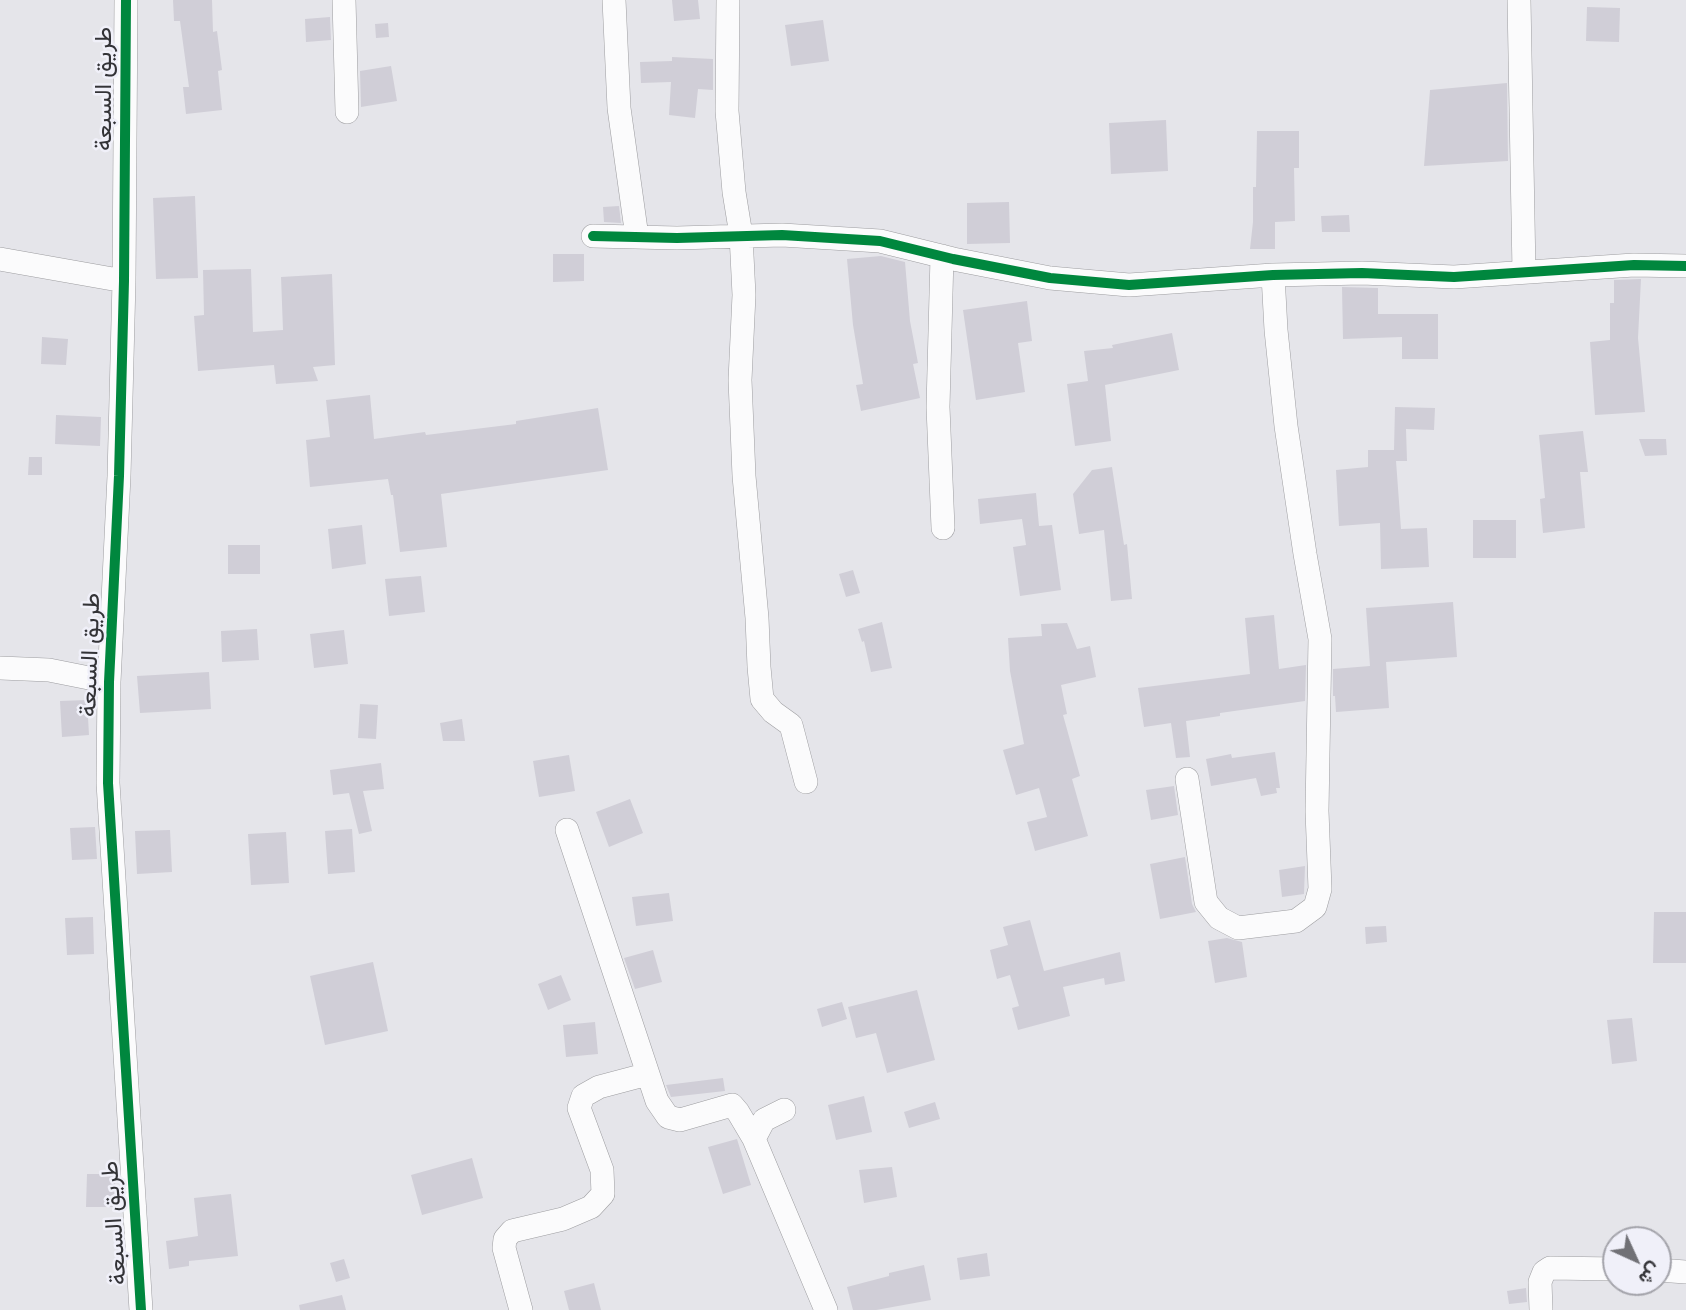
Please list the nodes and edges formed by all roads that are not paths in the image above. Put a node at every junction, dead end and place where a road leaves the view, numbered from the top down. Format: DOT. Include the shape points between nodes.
graph roads {
  1 [pos="126,0"];
  2 [pos="344,0"];
  3 [pos="614,0"];
  4 [pos="728,0"];
  5 [pos="1518,0"];
  6 [pos="347,112"];
  7 [pos="741,235"];
  8 [pos="593,236"];
  9 [pos="638,237"];
  10 [pos="942,256"];
  11 [pos="0,259"];
  12 [pos="1686,266"];
  13 [pos="1524,272"];
  14 [pos="1273,275"];
  15 [pos="124,281"];
  16 [pos="943,528"];
  17 [pos="0,668"];
  18 [pos="109,682"];
  19 [pos="1187,779"];
  20 [pos="806,782"];
  21 [pos="568,830"];
  22 [pos="648,1074"];
  23 [pos="784,1110"];
  24 [pos="754,1139"];
  25 [pos="1602,1269"];
  26 [pos="141,1310"];
  27 [pos="521,1310"];
  28 [pos="826,1310"];
  29 [pos="1541,1310"];
  1 -- 15 [label="street, طريق السبعة"];
  2 -- 6 [label="street"];
  3 -- 9 [label="street" via="619,108"];
  4 -- 7 [label="street" via="727,111"];
  5 -- 13 [label="street"];
  7 -- 9 [label="street"];
  7 -- 10 [label="street" via="880,241"];
  7 -- 20 [label="street" via="740,380 758,667 762,699 791,725"];
  8 -- 9 [label="street"];
  10 -- 14 [label="street" via="1090,283 1129,285"];
  10 -- 16 [label="street" via="938,407"];
  11 -- 15 [label="street"];
  12 -- 13 [label="street"];
  13 -- 14 [label="street" via="1454,277"];
  14 -- 19 [label="street" via="1286,426 1321,639 1320,889 1315,907 1296,921 1238,928 1219,918 1206,902"];
  15 -- 18 [label="street, طريق السبعة"];
  17 -- 18 [label="street" via="49,670"];
  18 -- 26 [label="street, طريق السبعة" via="108,783"];
  21 -- 22 [label="street"];
  22 -- 24 [label="street" via="668,1117 680,1119 732,1105"];
  22 -- 27 [label="street" via="583,1096 579,1108 602,1170 603,1194 591,1207 512,1231 505,1239"];
  23 -- 24 [label="street" via="764,1120"];
  24 -- 28 [label="street"];
  25 -- 29 [label="street" via="1550,1268 1544,1272"];
}
